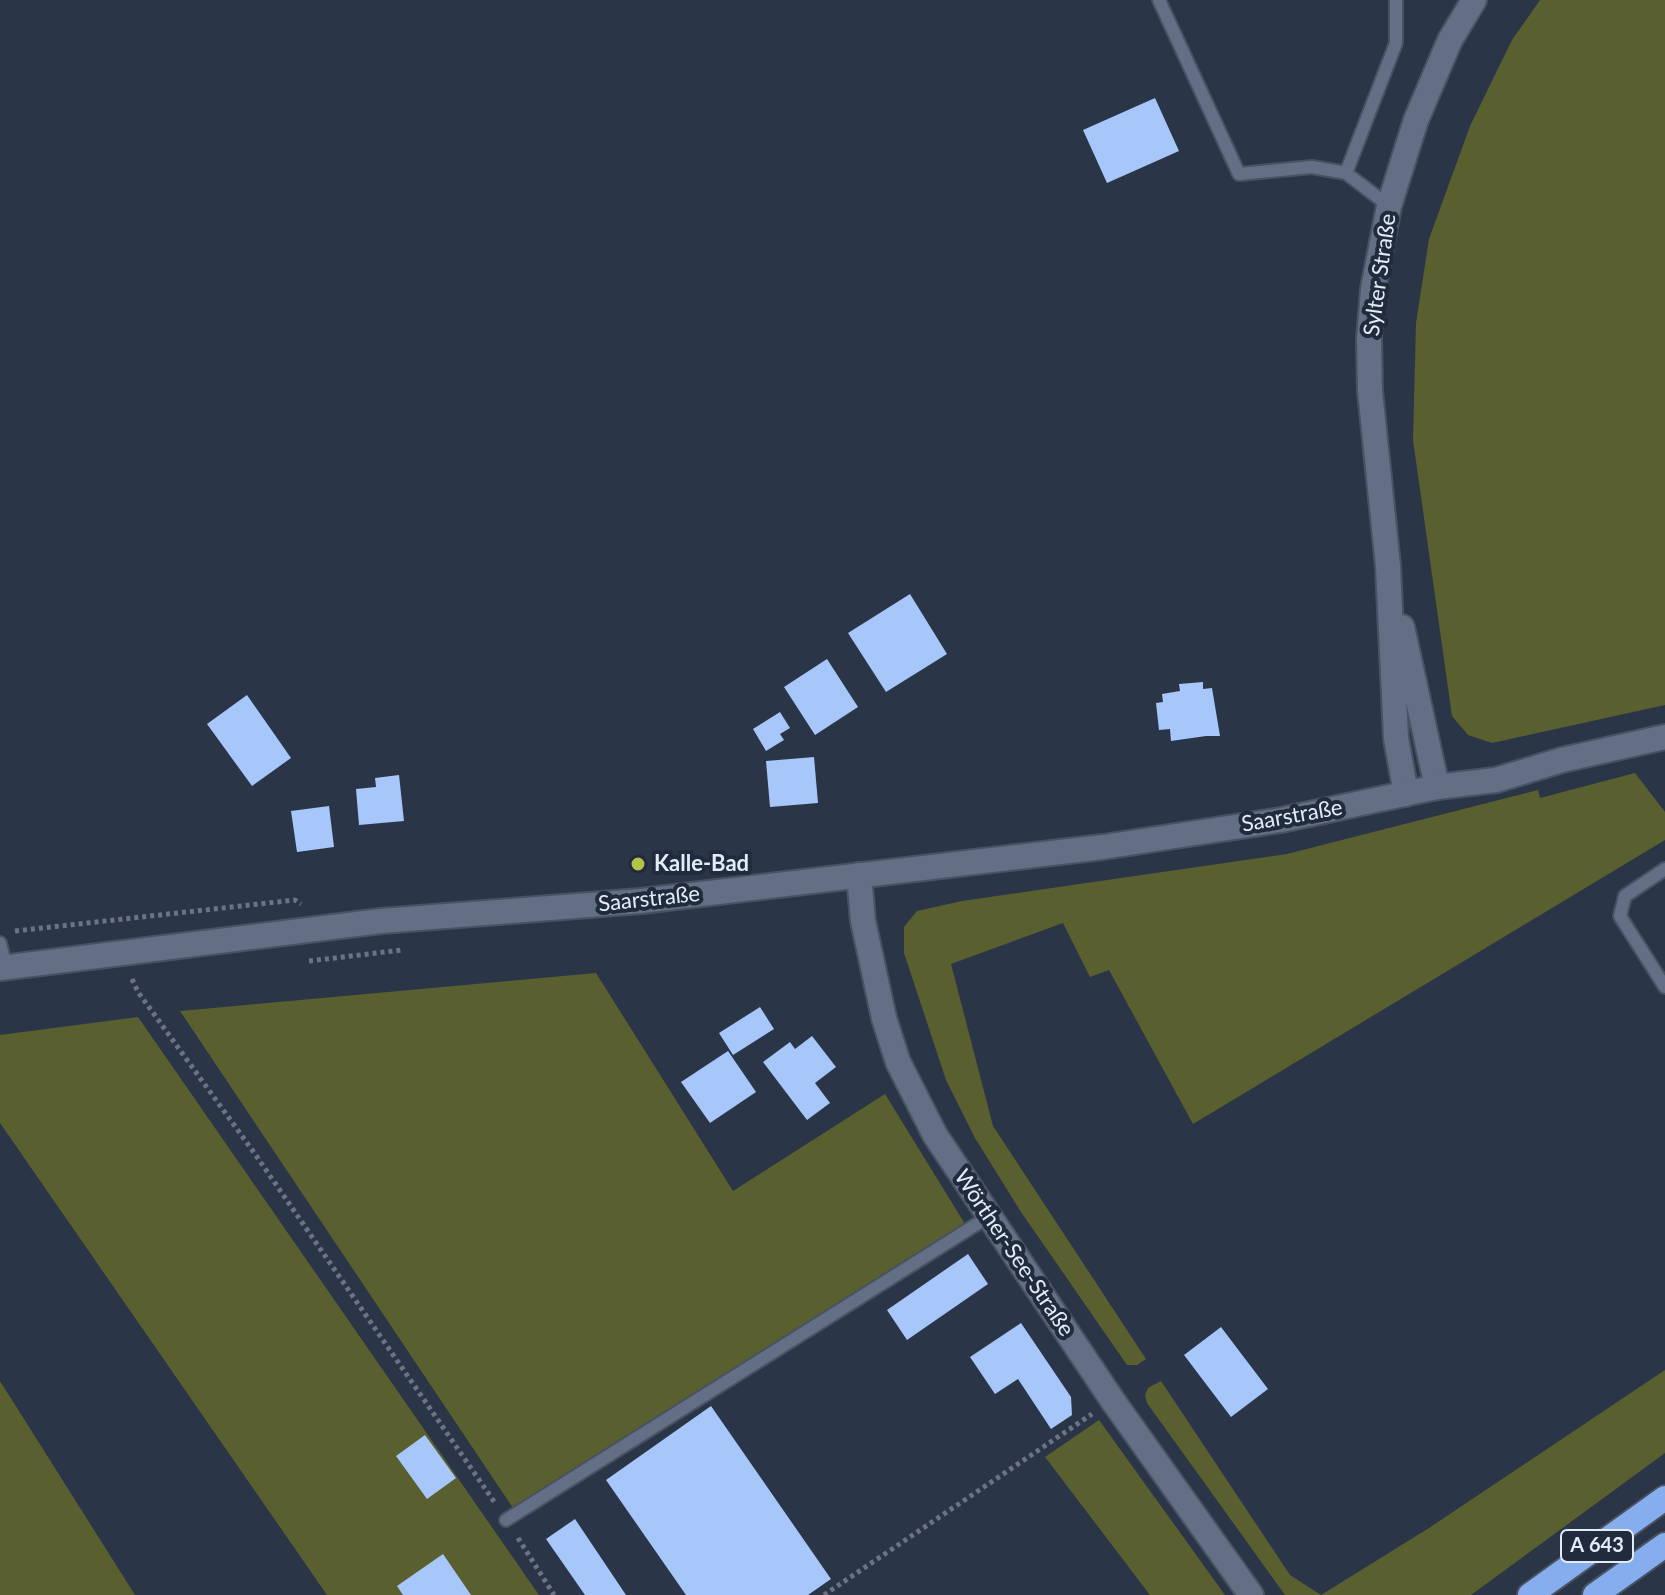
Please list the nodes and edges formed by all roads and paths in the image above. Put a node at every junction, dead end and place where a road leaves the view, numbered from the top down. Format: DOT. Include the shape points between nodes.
graph roads {
  1 [pos="1159,0"];
  2 [pos="1396,0"];
  3 [pos="1474,0"];
  4 [pos="1346,173"];
  5 [pos="1389,206"];
  6 [pos="1388,566"];
  7 [pos="1665,737"];
  8 [pos="1437,787"];
  9 [pos="1406,794"];
  10 [pos="1665,869"];
  11 [pos="859,875"];
  12 [pos="295,900"];
  13 [pos="0,933"];
  14 [pos="0,943"];
  15 [pos="127,954"];
  16 [pos="3,967"];
  17 [pos="1665,987"];
  18 [pos="988,1217"];
  19 [pos="1113,1401"];
  20 [pos="1665,1498"];
  21 [pos="506,1520"];
  22 [pos="1665,1545"];
  23 [pos="554,1595"];
  24 [pos="824,1595"];
  25 [pos="1251,1595"];
  26 [pos="1530,1595"];
  27 [pos="1595,1595"];
  1 -- 4 [label="lane" via="1239,174 1312,167"];
  2 -- 4 [label="lane" via="1396,43"];
  3 -- 5 [label="street, Sylter Straße" via="1426,92"];
  4 -- 5 [label="lane"];
  5 -- 6 [label="street, Sylter Straße" via="1369,339"];
  6 -- 8 [label="street, Sylter Straße"];
  6 -- 9 [label="street, Sylter Straße" via="1396,738"];
  7 -- 8 [label="street, Saarstraße" via="1506,778"];
  8 -- 9 [label="street, Saarstraße"];
  9 -- 11 [label="street, Saarstraße" via="1281,820 1103,847"];
  10 -- 17 [label="lane" via="1625,896 1620,916"];
  11 -- 15 [label="street, Saarstraße" via="641,901 381,921"];
  11 -- 18 [label="street, Wörther-See-Straße" via="865,933 898,1062 935,1135"];
  12 -- 13 [label="path"];
  14 -- 16 [label="lane"];
  15 -- 16 [label="street, Saarstraße"];
  15 -- 21 [label="path" via="138,992"];
  18 -- 19 [label="street, Wörther-See-Straße"];
  18 -- 21 [label="lane"];
  19 -- 24 [label="path"];
  19 -- 25 [label="street, Wörther-See-Straße"];
  20 -- 26 [label="highway, A 643"];
  21 -- 23 [label="path"];
  22 -- 27 [label="highway, A 643"];
}
